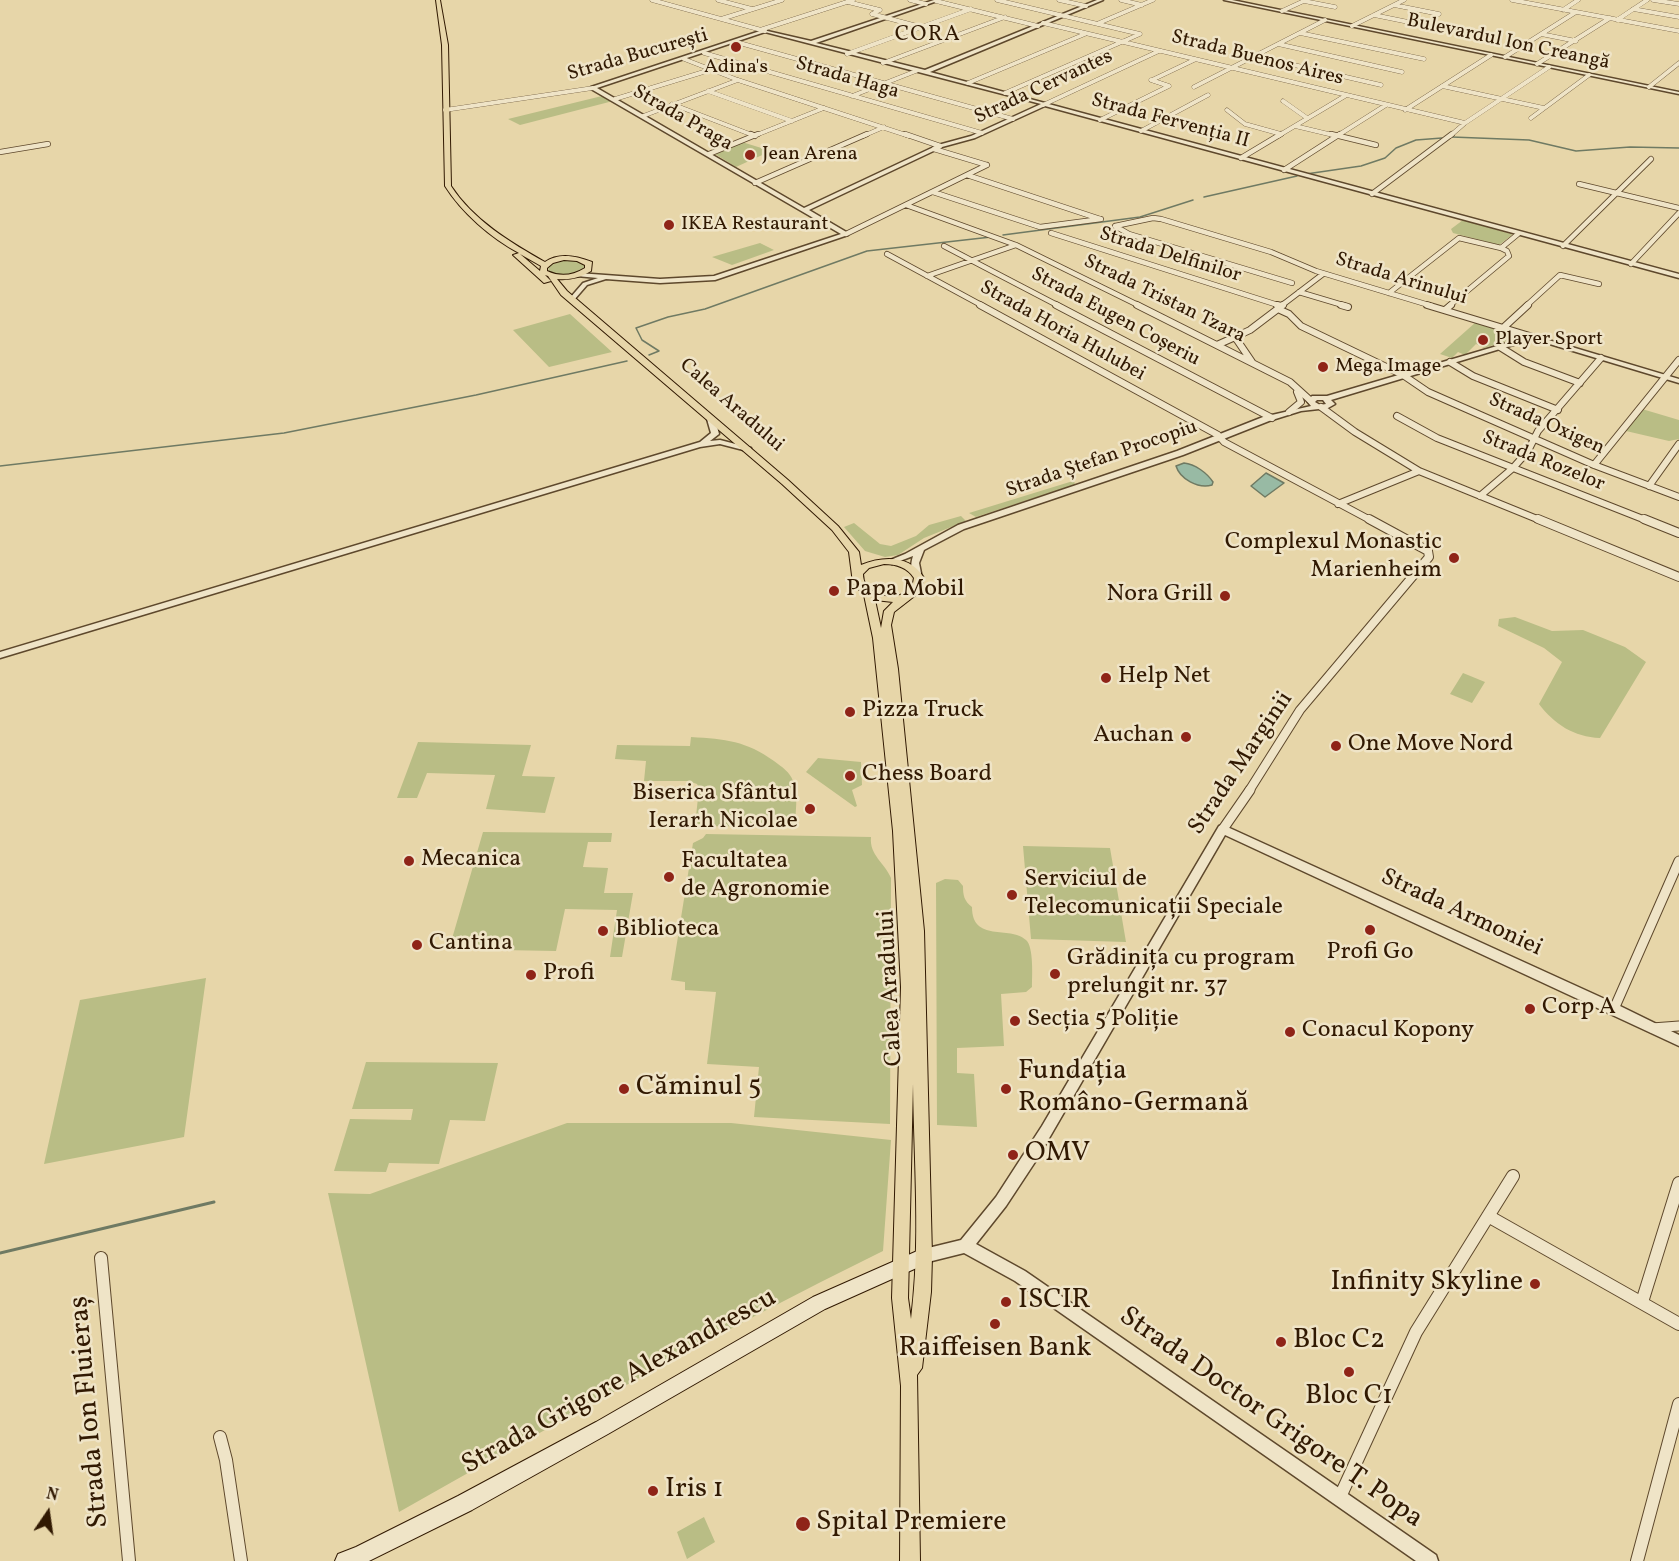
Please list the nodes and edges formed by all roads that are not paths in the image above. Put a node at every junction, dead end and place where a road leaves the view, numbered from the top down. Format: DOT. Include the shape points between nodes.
graph roads {
  1 [pos="438,0"];
  2 [pos="656,0"];
  3 [pos="718,0"];
  4 [pos="781,0"];
  5 [pos="853,0"];
  6 [pos="910,0"];
  7 [pos="937,0"];
  8 [pos="997,0"];
  9 [pos="1059,0"];
  10 [pos="1101,0"];
  11 [pos="1121,0"];
  12 [pos="1153,0"];
  13 [pos="1226,0"];
  14 [pos="1404,0"];
  15 [pos="1513,0"];
  16 [pos="1578,0"];
  17 [pos="1647,0"];
  18 [pos="1653,0"];
  19 [pos="1305,1"];
  20 [pos="848,2"];
  21 [pos="927,4"];
  22 [pos="1679,4"];
  23 [pos="1142,5"];
  24 [pos="1394,5"];
  25 [pos="1086,6"];
  26 [pos="1335,7"];
  27 [pos="753,9"];
  28 [pos="971,9"];
  29 [pos="1563,9"];
  30 [pos="1633,9"];
  31 [pos="1282,11"];
  32 [pos="1576,12"];
  33 [pos="1439,14"];
  34 [pos="1063,15"];
  35 [pos="1373,15"];
  36 [pos="1005,17"];
  37 [pos="887,18"];
  38 [pos="1610,18"];
  39 [pos="1679,18"];
  40 [pos="720,19"];
  41 [pos="1325,20"];
  42 [pos="1617,20"];
  43 [pos="1098,23"];
  44 [pos="1040,24"];
  45 [pos="1352,26"];
  46 [pos="1428,26"];
  47 [pos="921,27"];
  48 [pos="763,31"];
  49 [pos="1679,31"];
  50 [pos="1086,33"];
  51 [pos="1300,33"];
  52 [pos="1541,34"];
  53 [pos="1576,40"];
  54 [pos="736,42"];
  55 [pos="1122,42"];
  56 [pos="810,44"];
  57 [pos="1278,44"];
  58 [pos="1159,51"];
  59 [pos="704,53"];
  60 [pos="847,54"];
  61 [pos="1491,55"];
  62 [pos="1255,56"];
  63 [pos="1505,57"];
  64 [pos="684,59"];
  65 [pos="1424,59"];
  66 [pos="1194,60"];
  67 [pos="882,63"];
  68 [pos="1679,63"];
  69 [pos="1537,64"];
  70 [pos="1549,67"];
  71 [pos="1231,69"];
  72 [pos="710,70"];
  73 [pos="916,71"];
  74 [pos="925,72"];
  75 [pos="1402,72"];
  76 [pos="1589,75"];
  77 [pos="738,80"];
  78 [pos="885,83"];
  79 [pos="968,83"];
  80 [pos="1381,85"];
  81 [pos="1442,86"];
  82 [pos="1649,87"];
  83 [pos="593,88"];
  84 [pos="1195,89"];
  85 [pos="707,91"];
  86 [pos="1005,93"];
  87 [pos="1679,93"];
  88 [pos="1207,94"];
  89 [pos="852,96"];
  90 [pos="1345,96"];
  91 [pos="615,99"];
  92 [pos="1502,99"];
  93 [pos="1284,101"];
  94 [pos="672,104"];
  95 [pos="1043,105"];
  96 [pos="1386,105"];
  97 [pos="824,108"];
  98 [pos="1544,108"];
  99 [pos="445,110"];
  100 [pos="1227,110"];
  101 [pos="1405,110"];
  102 [pos="643,116"];
  103 [pos="1307,118"];
  104 [pos="1531,118"];
  105 [pos="1013,119"];
  106 [pos="1100,120"];
  107 [pos="792,121"];
  108 [pos="1465,123"];
  109 [pos="1295,126"];
  110 [pos="884,127"];
  111 [pos="1141,131"];
  112 [pos="982,133"];
  113 [pos="1281,134"];
  114 [pos="755,136"];
  115 [pos="1337,136"];
  116 [pos="48,144"];
  117 [pos="1376,145"];
  118 [pos="937,147"];
  119 [pos="0,152"];
  120 [pos="709,154"];
  121 [pos="1241,158"];
  122 [pos="1651,159"];
  123 [pos="1284,170"];
  124 [pos="967,175"];
  125 [pos="755,183"];
  126 [pos="1580,184"];
  127 [pos="933,192"];
  128 [pos="1617,193"];
  129 [pos="1372,194"];
  130 [pos="906,205"];
  131 [pos="804,210"];
  132 [pos="1679,210"];
  133 [pos="1051,233"];
  134 [pos="846,234"];
  135 [pos="1518,234"];
  136 [pos="500,237"];
  137 [pos="1016,245"];
  138 [pos="944,246"];
  139 [pos="1563,246"];
  140 [pos="1501,248"];
  141 [pos="887,254"];
  142 [pos="560,259"];
  143 [pos="974,260"];
  144 [pos="1631,264"];
  145 [pos="545,265"];
  146 [pos="589,266"];
  147 [pos="1323,274"];
  148 [pos="551,276"];
  149 [pos="575,276"];
  150 [pos="927,276"];
  151 [pos="1679,276"];
  152 [pos="628,278"];
  153 [pos="1599,284"];
  154 [pos="1306,287"];
  155 [pos="1299,292"];
  156 [pos="1389,293"];
  157 [pos="572,299"];
  158 [pos="1348,307"];
  159 [pos="1279,308"];
  160 [pos="1445,310"];
  161 [pos="1503,328"];
  162 [pos="1235,337"];
  163 [pos="1533,337"];
  164 [pos="1217,345"];
  165 [pos="1500,347"];
  166 [pos="1602,358"];
  167 [pos="1679,360"];
  168 [pos="1252,362"];
  169 [pos="1450,362"];
  170 [pos="1403,375"];
  171 [pos="1665,376"];
  172 [pos="1679,381"];
  173 [pos="1580,383"];
  174 [pos="1293,384"];
  175 [pos="1322,402"];
  176 [pos="1293,410"];
  177 [pos="1558,410"];
  178 [pos="1397,416"];
  179 [pos="1272,418"];
  180 [pos="1338,418"];
  181 [pos="711,419"];
  182 [pos="1221,438"];
  183 [pos="1534,438"];
  184 [pos="1679,444"];
  185 [pos="699,445"];
  186 [pos="748,450"];
  187 [pos="1594,465"];
  188 [pos="1513,468"];
  189 [pos="1419,471"];
  190 [pos="1649,486"];
  191 [pos="1480,496"];
  192 [pos="1679,497"];
  193 [pos="1338,504"];
  194 [pos="1679,533"];
  195 [pos="921,547"];
  196 [pos="854,552"];
  197 [pos="888,561"];
  198 [pos="858,573"];
  199 [pos="917,573"];
  200 [pos="1679,577"];
  201 [pos="869,596"];
  202 [pos="906,597"];
  203 [pos="0,654"];
  204 [pos="1223,829"];
  205 [pos="1679,861"];
  206 [pos="1614,1009"];
  207 [pos="1679,1026"];
  208 [pos="1652,1028"];
  209 [pos="1679,1041"];
  210 [pos="1513,1176"];
  211 [pos="1679,1183"];
  212 [pos="1488,1216"];
  213 [pos="965,1246"];
  214 [pos="924,1256"];
  215 [pos="101,1258"];
  216 [pos="903,1264"];
  217 [pos="1642,1302"];
  218 [pos="1679,1323"];
  219 [pos="910,1386"];
  220 [pos="1679,1404"];
  221 [pos="220,1437"];
  222 [pos="1339,1499"];
  223 [pos="356,1559"];
  224 [pos="129,1561"];
  225 [pos="241,1561"];
  226 [pos="910,1561"];
  227 [pos="1430,1561"];
  228 [pos="1637,1561"];
  1 -- 99 [label="main road" via="445,45"];
  2 -- 40 [label="street, Strada Fervenția II"];
  3 -- 27 [label="street"];
  4 -- 27 [label="street"];
  5 -- 20 [label="street, Strada București"];
  6 -- 21 [label="street"];
  7 -- 21 [label="street"];
  7 -- 28 [label="street, Strada Buenos Aires"];
  8 -- 34 [label="street"];
  9 -- 25 [label="street"];
  10 -- 25 [label="street"];
  11 -- 23 [label="street"];
  12 -- 23 [label="street"];
  13 -- 31 [label="street, Bulevardul Ion Creangă"];
  14 -- 24 [label="street"];
  15 -- 29 [label="street"];
  16 -- 29 [label="street"];
  17 -- 30 [label="street"];
  18 -- 22 [label="street"];
  19 -- 26 [label="street"];
  19 -- 31 [label="street"];
  20 -- 37 [label="street" via="879,9 871,14"];
  20 -- 48 [label="street, Strada București"];
  21 -- 37 [label="street"];
  23 -- 43 [label="street"];
  24 -- 33 [label="street"];
  24 -- 35 [label="street"];
  25 -- 34 [label="street"];
  27 -- 40 [label="street"];
  28 -- 36 [label="street, Strada Buenos Aires"];
  28 -- 47 [label="street"];
  29 -- 32 [label="street"];
  30 -- 39 [label="street"];
  30 -- 42 [label="street"];
  31 -- 41 [label="street, Bulevardul Ion Creangă"];
  32 -- 38 [label="street"];
  32 -- 52 [label="street"];
  34 -- 43 [label="street"];
  34 -- 44 [label="street"];
  35 -- 45 [label="street"];
  35 -- 46 [label="street"];
  36 -- 44 [label="street, Strada Buenos Aires"];
  36 -- 67 [label="street"];
  37 -- 47 [label="street"];
  37 -- 56 [label="street"];
  38 -- 42 [label="street"];
  38 -- 53 [label="street"];
  40 -- 48 [label="street, Strada Fervenția II"];
  41 -- 45 [label="street, Bulevardul Ion Creangă"];
  41 -- 51 [label="street"];
  42 -- 49 [label="street"];
  43 -- 55 [label="street" via="1140,34"];
  44 -- 50 [label="street, Strada Buenos Aires"];
  44 -- 74 [label="street"];
  45 -- 61 [label="street, Bulevardul Ion Creangă"];
  47 -- 60 [label="street"];
  48 -- 54 [label="street, Strada București"];
  48 -- 56 [label="street, Strada Fervenția II"];
  50 -- 55 [label="street, Strada Buenos Aires"];
  50 -- 79 [label="street"];
  51 -- 57 [label="street"];
  51 -- 65 [label="street"];
  52 -- 53 [label="street"];
  52 -- 63 [label="street"];
  53 -- 69 [label="street"];
  54 -- 59 [label="street, Strada București"];
  54 -- 78 [label="street"];
  55 -- 58 [label="street, Strada Buenos Aires"];
  55 -- 86 [label="street"];
  56 -- 60 [label="street, Strada Fervenția II"];
  57 -- 62 [label="street"];
  57 -- 75 [label="street"];
  58 -- 66 [label="street, Strada Buenos Aires"];
  58 -- 95 [label="street, Strada Cervantes"];
  59 -- 64 [label="street, Strada București"];
  59 -- 89 [label="street, Strada Haga"];
  60 -- 67 [label="street, Strada Fervenția II"];
  61 -- 63 [label="street, Bulevardul Ion Creangă"];
  61 -- 81 [label="street"];
  62 -- 71 [label="street"];
  62 -- 80 [label="street"];
  63 -- 69 [label="street, Bulevardul Ion Creangă"];
  64 -- 72 [label="street"];
  64 -- 83 [label="street, Strada București"];
  66 -- 71 [label="street, Strada Buenos Aires"];
  66 -- 106 [label="street" via="1152,80 1168,86"];
  67 -- 73 [label="street, Strada Fervenția II"];
  68 -- 82 [label="street"];
  69 -- 70 [label="street, Bulevardul Ion Creangă"];
  70 -- 76 [label="street, Bulevardul Ion Creangă"];
  70 -- 92 [label="street"];
  71 -- 84 [label="street"];
  71 -- 90 [label="street, Strada Buenos Aires"];
  72 -- 77 [label="street"];
  72 -- 91 [label="street"];
  73 -- 74 [label="street, Strada Fervenția II"];
  73 -- 78 [label="street"];
  74 -- 79 [label="street, Strada Fervenția II"];
  76 -- 82 [label="street, Bulevardul Ion Creangă"];
  76 -- 98 [label="street"];
  77 -- 85 [label="street"];
  77 -- 97 [label="street"];
  78 -- 89 [label="street"];
  78 -- 105 [label="street"];
  79 -- 86 [label="street, Strada Fervenția II"];
  81 -- 92 [label="street"];
  81 -- 101 [label="street"];
  82 -- 87 [label="street, Bulevardul Ion Creangă"];
  83 -- 91 [label="street, Strada Praga"];
  83 -- 99 [label="street, Strada București"];
  85 -- 94 [label="street"];
  85 -- 107 [label="street"];
  86 -- 95 [label="street, Strada Fervenția II"];
  88 -- 111 [label="street"];
  89 -- 112 [label="street, Strada Haga"];
  90 -- 96 [label="street, Strada Buenos Aires"];
  90 -- 103 [label="street"];
  91 -- 102 [label="street, Strada Praga"];
  92 -- 98 [label="street"];
  92 -- 108 [label="street"];
  93 -- 103 [label="street"];
  94 -- 102 [label="street"];
  94 -- 114 [label="street"];
  95 -- 105 [label="street, Strada Cervantes"];
  95 -- 106 [label="street, Strada Fervenția II"];
  96 -- 101 [label="street, Strada Buenos Aires"];
  96 -- 115 [label="street"];
  97 -- 107 [label="street"];
  97 -- 110 [label="street"];
  98 -- 104 [label="street"];
  99 -- 136 [label="main road" via="448,186 457,200"];
  100 -- 113 [label="street" via="1245,124"];
  101 -- 108 [label="street, Strada Buenos Aires"];
  102 -- 120 [label="street, Strada Praga"];
  103 -- 109 [label="street"];
  105 -- 112 [label="street, Strada Cervantes"];
  106 -- 111 [label="street, Strada Fervenția II"];
  107 -- 114 [label="street"];
  108 -- 129 [label="street"];
  109 -- 113 [label="street"];
  109 -- 115 [label="street"];
  110 -- 118 [label="street"];
  110 -- 125 [label="street"];
  111 -- 121 [label="street, Strada Fervenția II"];
  112 -- 118 [label="street, Strada Cervantes"];
  113 -- 121 [label="street"];
  114 -- 120 [label="street"];
  115 -- 117 [label="street"];
  115 -- 123 [label="street"];
  116 -- 119 [label="street"];
  118 -- 124 [label="street" via="987,165"];
  118 -- 131 [label="street, Strada Cervantes"];
  120 -- 125 [label="street, Strada Praga"];
  121 -- 123 [label="street, Strada Fervenția II"];
  122 -- 128 [label="street"];
  123 -- 129 [label="street, Strada Fervenția II"];
  124 -- 127 [label="street"];
  124 -- 127 [label="street" via="1101,219 1043,227"];
  125 -- 131 [label="street, Strada Praga"];
  126 -- 128 [label="street"];
  127 -- 130 [label="street"];
  128 -- 132 [label="street"];
  128 -- 139 [label="street"];
  129 -- 135 [label="street, Strada Fervenția II"];
  130 -- 134 [label="street"];
  130 -- 137 [label="street, Strada Tristan Tzara"];
  131 -- 134 [label="street, Strada Praga"];
  132 -- 144 [label="street"];
  133 -- 159 [label="street, Strada Delfinilor"];
  134 -- 152 [label="street" via="715,278"];
  135 -- 139 [label="street, Strada Fervenția II"];
  135 -- 140 [label="street"];
  136 -- 142 [label="main road"];
  136 -- 145 [label="main road"];
  136 -- 157 [label="main road" via="502,243"];
  137 -- 143 [label="street"];
  137 -- 164 [label="street, Strada Tristan Tzara"];
  138 -- 143 [label="street, Strada Eugen Coșeriu"];
  139 -- 144 [label="street, Strada Fervenția II"];
  140 -- 156 [label="street" via="1459,238"];
  140 -- 160 [label="street" via="1509,256"];
  141 -- 150 [label="street, Strada Horia Hulubei"];
  142 -- 145 [label="main road"];
  142 -- 146 [label="main road" via="582,260"];
  143 -- 150 [label="street"];
  143 -- 179 [label="street, Strada Eugen Coșeriu"];
  144 -- 151 [label="street, Strada Fervenția II"];
  145 -- 148 [label="main road, Calea Aradului" via="544,273"];
  146 -- 149 [label="main road"];
  146 -- 152 [label="street"];
  147 -- 154 [label="street"];
  147 -- 154 [label="street, Strada Arinului" via="1271,252 1161,219 1115,226 1127,233"];
  147 -- 156 [label="street, Strada Arinului"];
  148 -- 149 [label="main road"];
  148 -- 157 [label="main road, Calea Aradului"];
  149 -- 152 [label="street"];
  149 -- 157 [label="main road"];
  150 -- 182 [label="street, Strada Horia Hulubei"];
  152 -- 157 [label="street" via="588,282"];
  153 -- 161 [label="street" via="1560,275"];
  154 -- 155 [label="street"];
  155 -- 158 [label="street"];
  155 -- 159 [label="street"];
  156 -- 160 [label="street, Strada Arinului"];
  157 -- 181 [label="main road, Calea Aradului"];
  159 -- 162 [label="street"];
  159 -- 170 [label="street, Strada Delfinilor" via="1301,326"];
  160 -- 161 [label="street, Strada Arinului"];
  161 -- 163 [label="street, Strada Arinului"];
  162 -- 164 [label="street"];
  162 -- 168 [label="street"];
  163 -- 165 [label="street, Strada Ștefan Procopiu"];
  163 -- 166 [label="street, Strada Arinului"];
  164 -- 168 [label="street, Strada Tristan Tzara"];
  165 -- 169 [label="street, Strada Ștefan Procopiu"];
  165 -- 173 [label="street" via="1524,362"];
  166 -- 171 [label="street, Strada Arinului"];
  166 -- 173 [label="street"];
  167 -- 171 [label="street"];
  168 -- 174 [label="street, Strada Tristan Tzara"];
  169 -- 170 [label="street, Strada Ștefan Procopiu"];
  169 -- 177 [label="street"];
  170 -- 175 [label="street, Strada Ștefan Procopiu"];
  170 -- 183 [label="street, Strada Oxigen" via="1428,392"];
  171 -- 172 [label="street, Strada Arinului"];
  171 -- 187 [label="street"];
  173 -- 177 [label="street"];
  174 -- 175 [label="street, Strada Tristan Tzara"];
  174 -- 176 [label="street" via="1302,400"];
  175 -- 176 [label="street, Strada Ștefan Procopiu"];
  175 -- 180 [label="street, Strada Tristan Tzara"];
  176 -- 179 [label="street, Strada Ștefan Procopiu"];
  176 -- 180 [label="street, Strada Tristan Tzara" via="1314,409"];
  177 -- 183 [label="street"];
  178 -- 188 [label="street, Strada Rozelor" via="1437,438"];
  179 -- 182 [label="street, Strada Ștefan Procopiu"];
  180 -- 189 [label="street, Strada Tristan Tzara"];
  181 -- 185 [label="street" via="715,434"];
  181 -- 186 [label="main road, Calea Aradului"];
  182 -- 193 [label="street, Strada Marginii"];
  182 -- 195 [label="street, Strada Ștefan Procopiu" via="974,522"];
  183 -- 187 [label="street, Strada Oxigen"];
  183 -- 188 [label="street"];
  184 -- 190 [label="street"];
  185 -- 186 [label="street" via="720,442"];
  185 -- 203 [label="street"];
  186 -- 196 [label="main road, Calea Aradului" via="835,528"];
  187 -- 190 [label="street, Strada Oxigen"];
  188 -- 191 [label="street"];
  188 -- 194 [label="street, Strada Rozelor"];
  189 -- 191 [label="street, Strada Tristan Tzara"];
  189 -- 193 [label="street"];
  190 -- 192 [label="street, Strada Oxigen"];
  191 -- 200 [label="street"];
  193 -- 204 [label="street, Strada Marginii" via="1424,549 1429,557 1300,710"];
  195 -- 197 [label="street, Strada Ștefan Procopiu" via="907,557"];
  195 -- 199 [label="street" via="915,563"];
  196 -- 197 [label="main road"];
  196 -- 198 [label="main road, Calea Aradului"];
  197 -- 198 [label="main road" via="868,565"];
  197 -- 199 [label="main road" via="911,567"];
  198 -- 201 [label="main road" via="857,585"];
  199 -- 202 [label="main road" via="917,589"];
  201 -- 202 [label="main road" via="887,600"];
  201 -- 216 [label="main road, Calea Aradului" via="878,638 905,904 908,987"];
  202 -- 214 [label="main road, Calea Aradului" via="890,611 886,625 917,931"];
  204 -- 206 [label="street, Strada Armoniei"];
  204 -- 213 [label="street, Strada Marginii" via="1017,1183"];
  205 -- 206 [label="street"];
  206 -- 208 [label="street, Strada Armoniei"];
  207 -- 208 [label="street"];
  208 -- 209 [label="street, Strada Armoniei"];
  210 -- 212 [label="street"];
  211 -- 217 [label="street"];
  212 -- 217 [label="street"];
  212 -- 222 [label="street" via="1416,1332"];
  213 -- 214 [label="street"];
  213 -- 222 [label="street, Strada Doctor Grigore T. Popa" via="1020,1276"];
  214 -- 216 [label="main road, Strada Grigore Alexandrescu"];
  214 -- 219 [label="main road, Calea Aradului"];
  215 -- 224 [label="street, Strada Ion Fluieraș"];
  216 -- 219 [label="main road, Calea Aradului" via="900,1298"];
  216 -- 223 [label="main road, Strada Grigore Alexandrescu" via="819,1303 602,1428"];
  217 -- 218 [label="street"];
  219 -- 226 [label="main road, Calea Aradului"];
  220 -- 228 [label="street"];
  221 -- 225 [label="street"];
  222 -- 227 [label="street, Strada Doctor Grigore T. Popa"];
}
